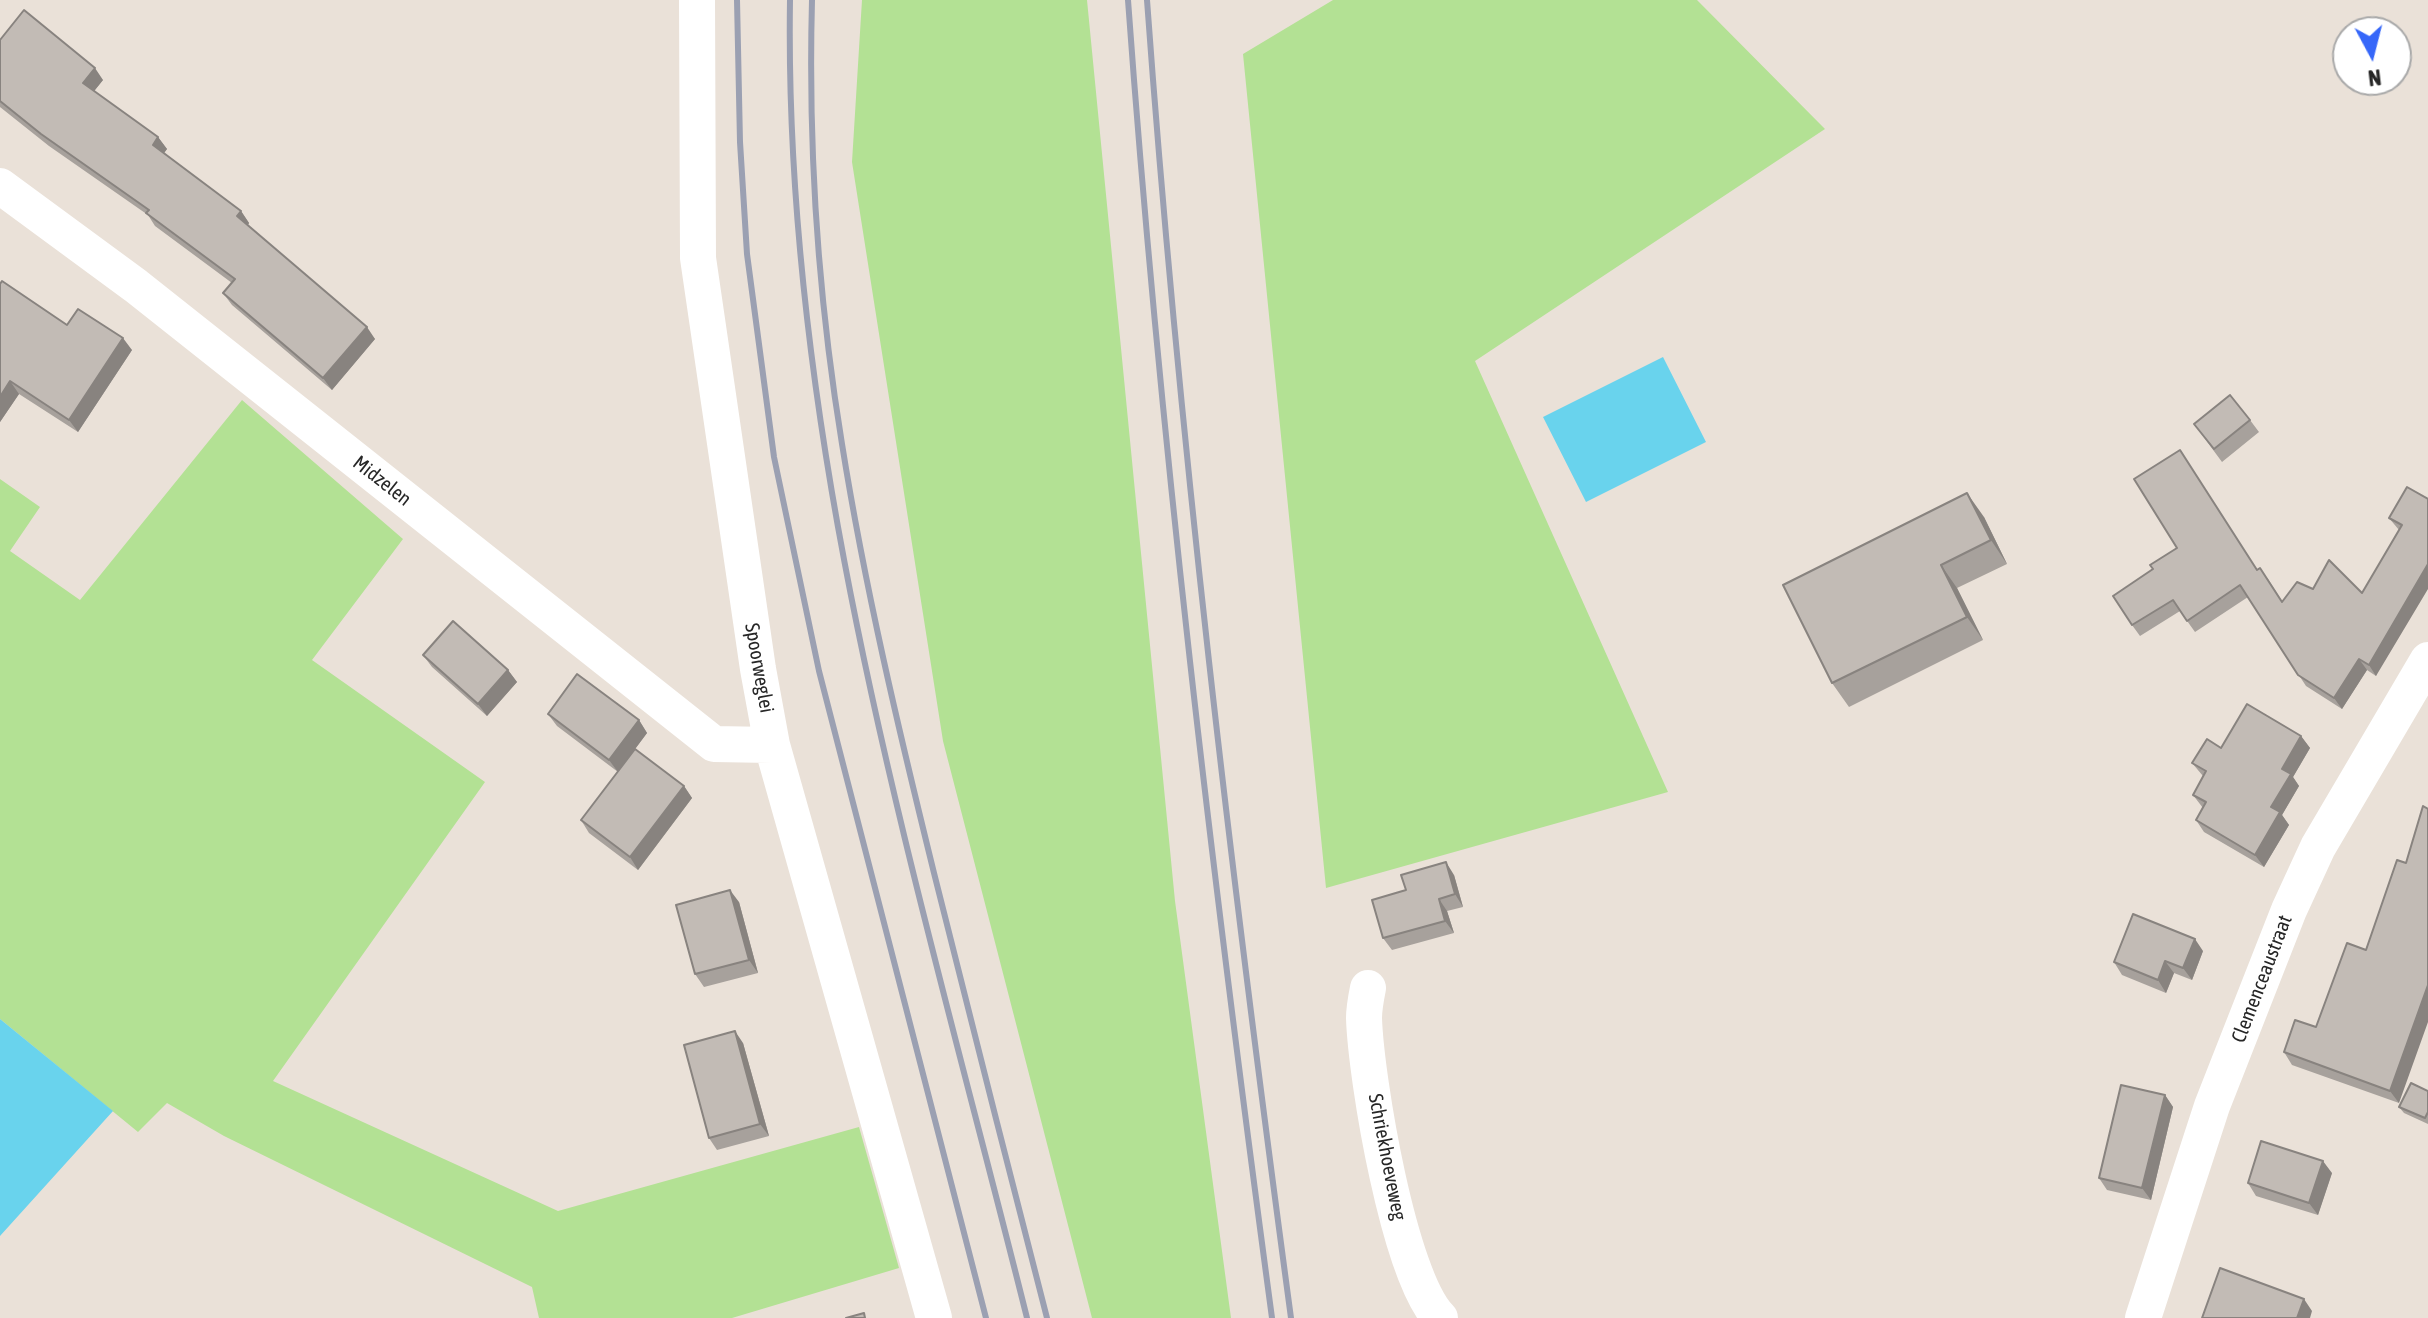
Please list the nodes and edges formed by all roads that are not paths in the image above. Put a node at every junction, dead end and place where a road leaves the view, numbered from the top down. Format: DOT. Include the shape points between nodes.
graph roads {
  1 [pos="697,0"];
  2 [pos="0,186"];
  3 [pos="2428,660"];
  4 [pos="772,745"];
  5 [pos="1368,988"];
  6 [pos="934,1318"];
  7 [pos="1440,1318"];
  8 [pos="2143,1318"];
  1 -- 4 [label="street, Spoorweglei" via="698,258"];
  2 -- 4 [label="street, Midzelen" via="136,286 714,744"];
  3 -- 8 [label="street, Clemenceaustraat" via="2318,847 2289,910 2212,1106"];
  4 -- 6 [label="street, Spoorweglei"];
  5 -- 7 [label="street, Schriekhoeveweg" via="1364,1016 1390,1183 1410,1263"];
}
